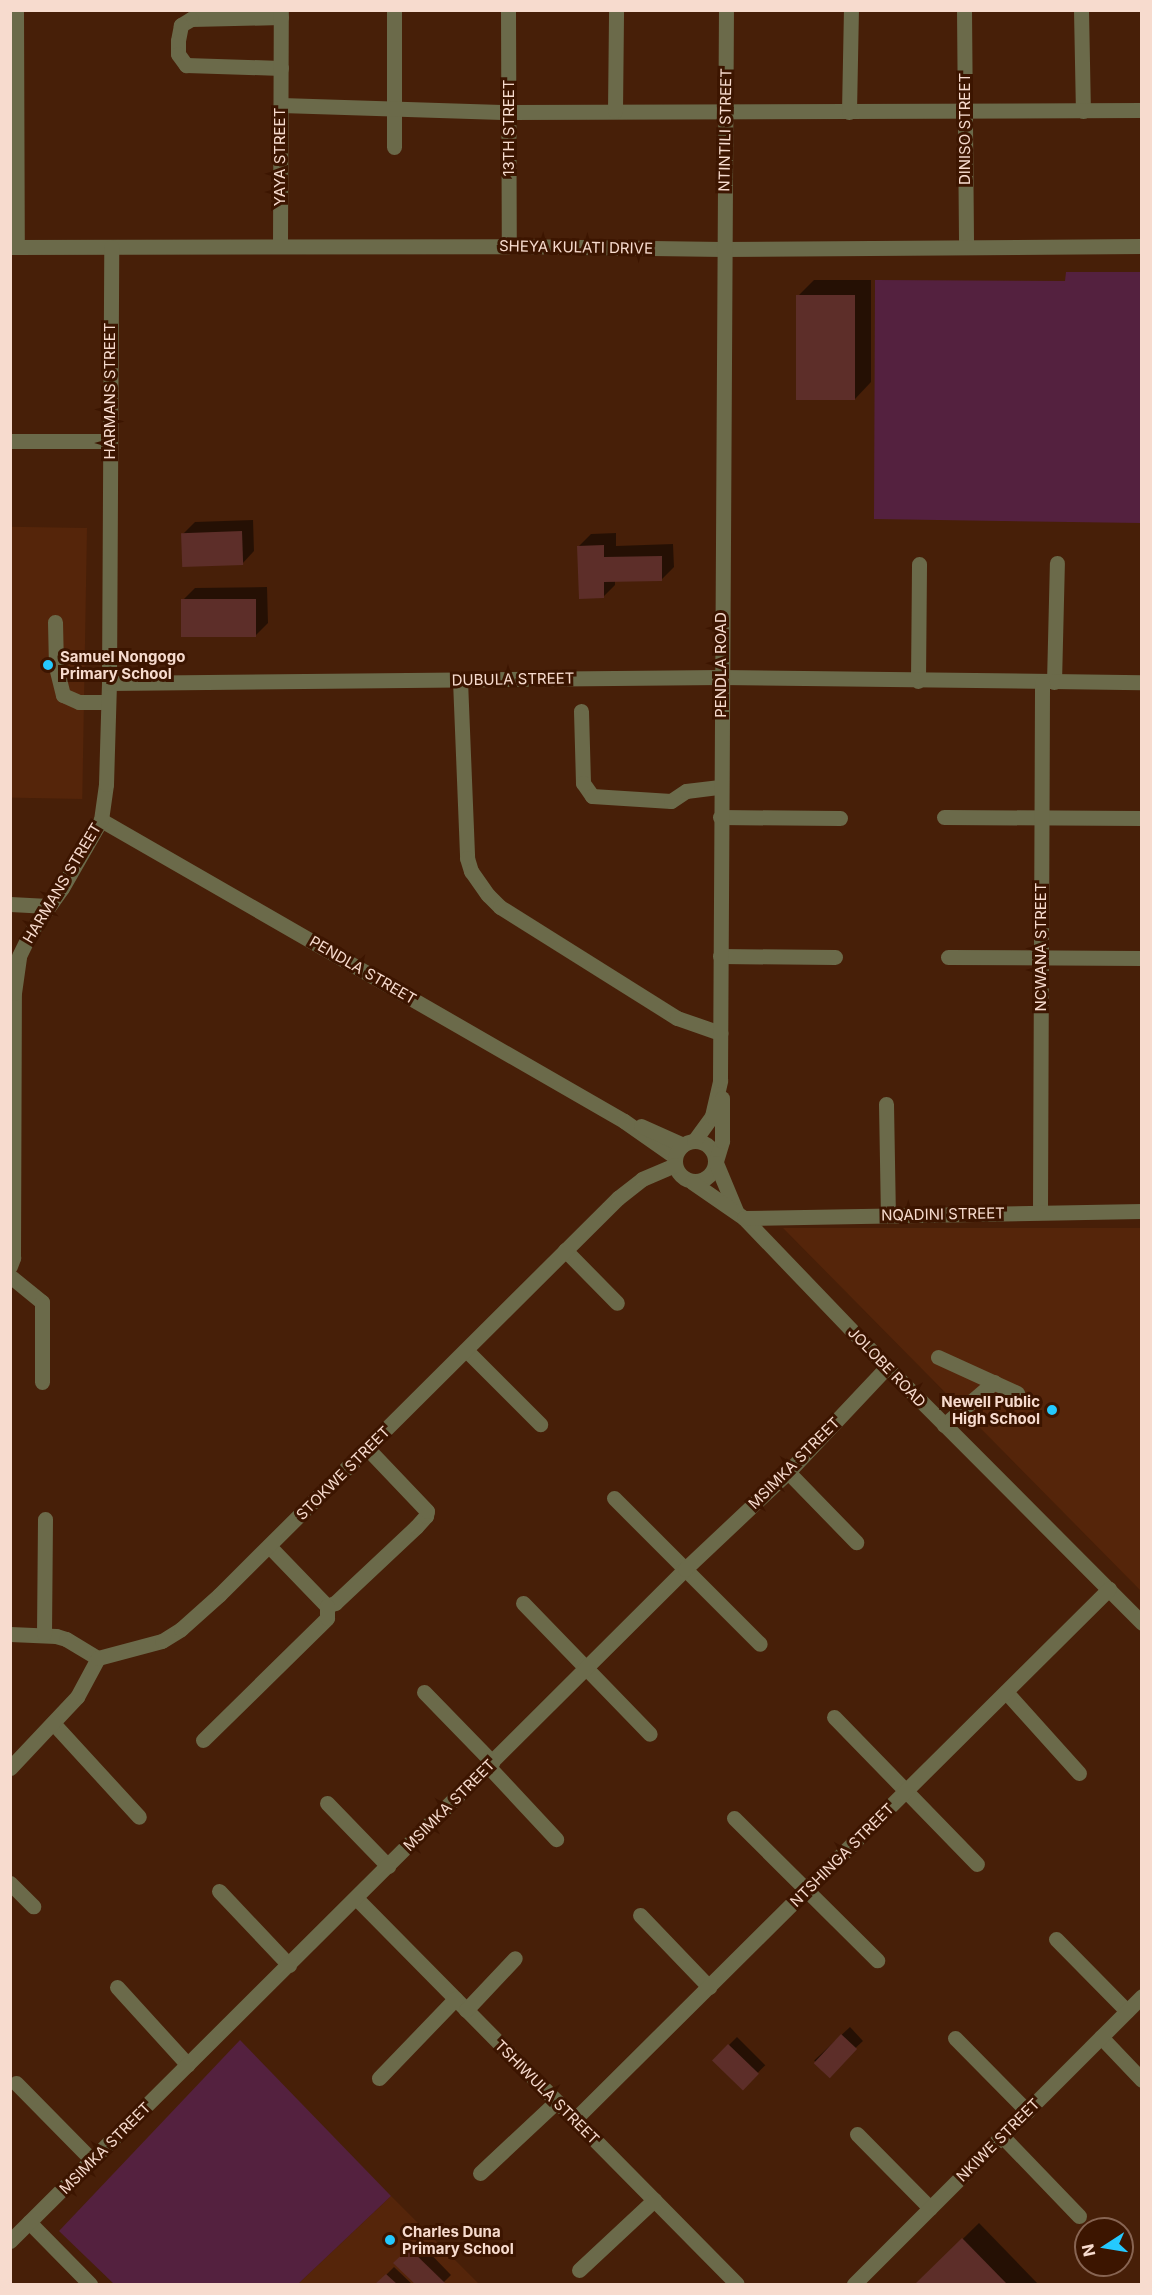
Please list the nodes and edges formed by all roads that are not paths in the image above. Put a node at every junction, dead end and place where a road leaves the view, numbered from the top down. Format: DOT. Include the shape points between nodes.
graph roads {
  1 [pos="16,10"];
  2 [pos="394,10"];
  3 [pos="508,10"];
  4 [pos="616,10"];
  5 [pos="726,10"];
  6 [pos="851,10"];
  7 [pos="964,10"];
  8 [pos="1081,10"];
  9 [pos="281,14"];
  10 [pos="281,68"];
  11 [pos="281,105"];
  12 [pos="394,108"];
  13 [pos="1142,110"];
  14 [pos="615,111"];
  15 [pos="1083,111"];
  16 [pos="510,112"];
  17 [pos="725,112"];
  18 [pos="849,112"];
  19 [pos="965,112"];
  20 [pos="394,147"];
  21 [pos="280,246"];
  22 [pos="509,246"];
  23 [pos="1142,246"];
  24 [pos="14,247"];
  25 [pos="111,247"];
  26 [pos="966,248"];
  27 [pos="723,249"];
  28 [pos="10,441"];
  29 [pos="110,441"];
  30 [pos="1057,563"];
  31 [pos="919,564"];
  32 [pos="55,622"];
  33 [pos="721,677"];
  34 [pos="460,680"];
  35 [pos="918,681"];
  36 [pos="1048,682"];
  37 [pos="1142,682"];
  38 [pos="109,683"];
  39 [pos="108,702"];
  40 [pos="581,711"];
  41 [pos="720,787"];
  42 [pos="720,817"];
  43 [pos="944,817"];
  44 [pos="1041,817"];
  45 [pos="840,818"];
  46 [pos="1142,818"];
  47 [pos="101,820"];
  48 [pos="10,904"];
  49 [pos="48,906"];
  50 [pos="720,956"];
  51 [pos="835,957"];
  52 [pos="948,957"];
  53 [pos="1041,957"];
  54 [pos="1142,958"];
  55 [pos="720,1033"];
  56 [pos="720,1080"];
  57 [pos="11,1088"];
  58 [pos="886,1104"];
  59 [pos="682,1152"];
  60 [pos="716,1162"];
  61 [pos="692,1182"];
  62 [pos="1142,1210"];
  63 [pos="1040,1212"];
  64 [pos="740,1215"];
  65 [pos="888,1215"];
  66 [pos="566,1250"];
  67 [pos="10,1266"];
  68 [pos="10,1276"];
  69 [pos="617,1304"];
  70 [pos="466,1350"];
  71 [pos="938,1357"];
  72 [pos="886,1367"];
  73 [pos="42,1382"];
  74 [pos="994,1382"];
  75 [pos="1017,1393"];
  76 [pos="540,1424"];
  77 [pos="944,1425"];
  78 [pos="367,1448"];
  79 [pos="788,1472"];
  80 [pos="614,1498"];
  81 [pos="45,1519"];
  82 [pos="856,1542"];
  83 [pos="269,1546"];
  84 [pos="685,1569"];
  85 [pos="1109,1589"];
  86 [pos="523,1603"];
  87 [pos="327,1606"];
  88 [pos="1142,1623"];
  89 [pos="10,1634"];
  90 [pos="44,1634"];
  91 [pos="760,1644"];
  92 [pos="98,1658"];
  93 [pos="586,1668"];
  94 [pos="424,1692"];
  95 [pos="1006,1692"];
  96 [pos="834,1717"];
  97 [pos="53,1723"];
  98 [pos="650,1734"];
  99 [pos="203,1740"];
  100 [pos="490,1764"];
  101 [pos="10,1768"];
  102 [pos="1079,1773"];
  103 [pos="906,1791"];
  104 [pos="327,1803"];
  105 [pos="139,1817"];
  106 [pos="734,1818"];
  107 [pos="556,1839"];
  108 [pos="977,1864"];
  109 [pos="388,1866"];
  110 [pos="10,1883"];
  111 [pos="219,1891"];
  112 [pos="806,1891"];
  113 [pos="356,1899"];
  114 [pos="33,1906"];
  115 [pos="639,1915"];
  116 [pos="1056,1940"];
  117 [pos="515,1958"];
  118 [pos="878,1960"];
  119 [pos="289,1965"];
  120 [pos="117,1987"];
  121 [pos="709,1987"];
  122 [pos="1142,1996"];
  123 [pos="455,1999"];
  124 [pos="466,2010"];
  125 [pos="1127,2011"];
  126 [pos="1101,2037"];
  127 [pos="955,2038"];
  128 [pos="188,2065"];
  129 [pos="379,2078"];
  130 [pos="1142,2080"];
  131 [pos="16,2083"];
  132 [pos="556,2102"];
  133 [pos="1027,2111"];
  134 [pos="574,2120"];
  135 [pos="857,2134"];
  136 [pos="1002,2136"];
  137 [pos="92,2160"];
  138 [pos="480,2173"];
  139 [pos="654,2200"];
  140 [pos="930,2208"];
  141 [pos="1078,2216"];
  142 [pos="29,2222"];
  143 [pos="10,2241"];
  144 [pos="579,2270"];
  145 [pos="90,2284"];
  146 [pos="737,2284"];
  147 [pos="854,2284"];
  1 -- 24 [label="street"];
  2 -- 12 [label="street"];
  3 -- 16 [label="street, 13TH STREET"];
  4 -- 14 [label="street"];
  5 -- 17 [label="street, NTINTILI STREET"];
  6 -- 18 [label="street"];
  7 -- 19 [label="street, DINISO STREET"];
  8 -- 15 [label="street"];
  9 -- 10 [label="street, YAYA STREET"];
  9 -- 10 [label="street, YAYA STREET" via="191,19 181,25 178,47 181,59 192,67"];
  10 -- 11 [label="street, YAYA STREET"];
  11 -- 12 [label="street"];
  11 -- 21 [label="street, YAYA STREET"];
  12 -- 16 [label="street"];
  12 -- 20 [label="street"];
  13 -- 15 [label="street"];
  14 -- 16 [label="street"];
  14 -- 17 [label="street"];
  15 -- 19 [label="street"];
  16 -- 22 [label="street, 13TH STREET"];
  17 -- 18 [label="street"];
  17 -- 27 [label="street, NTINTILI STREET"];
  18 -- 19 [label="street"];
  19 -- 26 [label="street, DINISO STREET"];
  21 -- 22 [label="street, SHEYA KULATI DRIVE"];
  21 -- 25 [label="street, SHEYA KULATI DRIVE"];
  22 -- 27 [label="street, SHEYA KULATI DRIVE"];
  23 -- 26 [label="street, SHEYA KULATI DRIVE"];
  24 -- 25 [label="street, SHEYA KULATI DRIVE"];
  25 -- 29 [label="street, HARMANS STREET"];
  26 -- 27 [label="street, SHEYA KULATI DRIVE"];
  27 -- 33 [label="street, PENDLA ROAD"];
  28 -- 29 [label="street"];
  29 -- 38 [label="street, HARMANS STREET"];
  30 -- 36 [label="street"];
  31 -- 35 [label="street"];
  32 -- 39 [label="street" via="56,667 63,695 78,702"];
  33 -- 34 [label="street, DUBULA STREET"];
  33 -- 35 [label="street, DUBULA STREET"];
  33 -- 41 [label="street, PENDLA ROAD"];
  34 -- 38 [label="street, DUBULA STREET"];
  34 -- 55 [label="street" via="464,838 471,871 483,889 500,907 677,1018"];
  35 -- 36 [label="street, DUBULA STREET"];
  36 -- 37 [label="street, DUBULA STREET"];
  36 -- 44 [label="street, NCWANA STREET"];
  38 -- 39 [label="street, HARMANS STREET"];
  39 -- 47 [label="street, HARMANS STREET"];
  40 -- 41 [label="street" via="583,783 592,796 671,801 687,791"];
  41 -- 42 [label="street, PENDLA ROAD"];
  42 -- 45 [label="street"];
  42 -- 50 [label="street, PENDLA ROAD"];
  43 -- 44 [label="street"];
  44 -- 46 [label="street"];
  44 -- 53 [label="street, NCWANA STREET"];
  47 -- 49 [label="street, HARMANS STREET"];
  47 -- 59 [label="street, PENDLA STREET"];
  48 -- 49 [label="street"];
  49 -- 57 [label="street, HARMANS STREET" via="20,956 14,993"];
  50 -- 51 [label="street"];
  50 -- 55 [label="street, PENDLA ROAD"];
  52 -- 53 [label="street"];
  53 -- 54 [label="street"];
  53 -- 63 [label="street, NCWANA STREET"];
  55 -- 56 [label="street, PENDLA ROAD"];
  56 -- 59 [label="street, PENDLA ROAD" via="712,1116"];
  56 -- 60 [label="street, PENDLA ROAD" via="722,1140"];
  57 -- 67 [label="street, HARMANS STREET"];
  58 -- 65 [label="street"];
  59 -- 60 [label="street" via="701,1142 711,1149"];
  59 -- 61 [label="street" via="684,1179"];
  59 -- 66 [label="street, STOKWE STREET" via="626,1191"];
  60 -- 61 [label="street" via="708,1178"];
  60 -- 64 [label="street, JOLOBE ROAD"];
  61 -- 64 [label="street, JOLOBE ROAD"];
  62 -- 63 [label="street, NQADINI STREET"];
  63 -- 65 [label="street, NQADINI STREET"];
  64 -- 65 [label="street, NQADINI STREET"];
  64 -- 72 [label="street, JOLOBE ROAD"];
  66 -- 69 [label="street"];
  66 -- 70 [label="street, STOKWE STREET"];
  68 -- 73 [label="street" via="42,1302"];
  70 -- 76 [label="street"];
  70 -- 78 [label="street, STOKWE STREET"];
  71 -- 74 [label="street"];
  72 -- 77 [label="street, JOLOBE ROAD"];
  72 -- 79 [label="street, MSIMKA STREET"];
  74 -- 75 [label="street"];
  74 -- 77 [label="street"];
  77 -- 85 [label="street, JOLOBE ROAD"];
  78 -- 83 [label="street, STOKWE STREET"];
  78 -- 87 [label="street" via="417,1497 427,1511 426,1516 335,1603"];
  79 -- 82 [label="street"];
  79 -- 84 [label="street, MSIMKA STREET"];
  80 -- 84 [label="street"];
  81 -- 90 [label="street"];
  83 -- 87 [label="street"];
  83 -- 92 [label="street, STOKWE STREET" via="219,1595 162,1641"];
  84 -- 91 [label="street"];
  84 -- 93 [label="street, MSIMKA STREET"];
  85 -- 88 [label="street, JOLOBE ROAD"];
  85 -- 95 [label="street, NTSHINGA STREET"];
  86 -- 93 [label="street"];
  87 -- 99 [label="street" via="327,1618"];
  89 -- 90 [label="street"];
  90 -- 92 [label="street" via="66,1639"];
  92 -- 97 [label="street" via="77,1698"];
  93 -- 98 [label="street"];
  93 -- 100 [label="street, MSIMKA STREET"];
  94 -- 100 [label="street"];
  95 -- 102 [label="street"];
  95 -- 103 [label="street, NTSHINGA STREET"];
  96 -- 103 [label="street"];
  97 -- 101 [label="street"];
  97 -- 105 [label="street"];
  100 -- 107 [label="street"];
  100 -- 109 [label="street, MSIMKA STREET"];
  103 -- 108 [label="street"];
  103 -- 112 [label="street, NTSHINGA STREET"];
  104 -- 109 [label="street"];
  106 -- 112 [label="street"];
  109 -- 113 [label="street, MSIMKA STREET"];
  110 -- 114 [label="street"];
  111 -- 119 [label="street"];
  112 -- 118 [label="street"];
  112 -- 121 [label="street, NTSHINGA STREET"];
  113 -- 119 [label="street, MSIMKA STREET"];
  113 -- 123 [label="street, TSHIWULA STREET"];
  115 -- 121 [label="street"];
  116 -- 125 [label="street"];
  117 -- 124 [label="street"];
  119 -- 128 [label="street, MSIMKA STREET"];
  120 -- 128 [label="street"];
  121 -- 134 [label="street, NTSHINGA STREET"];
  122 -- 125 [label="street, NKIWE STREET"];
  123 -- 124 [label="street, TSHIWULA STREET"];
  123 -- 129 [label="street"];
  124 -- 132 [label="street, TSHIWULA STREET"];
  125 -- 126 [label="street, NKIWE STREET"];
  126 -- 130 [label="street"];
  126 -- 133 [label="street, NKIWE STREET"];
  127 -- 133 [label="street"];
  128 -- 137 [label="street, MSIMKA STREET"];
  131 -- 137 [label="street"];
  132 -- 134 [label="street, TSHIWULA STREET"];
  132 -- 138 [label="street"];
  133 -- 136 [label="street, NKIWE STREET"];
  134 -- 139 [label="street, TSHIWULA STREET"];
  135 -- 140 [label="street"];
  136 -- 140 [label="street, NKIWE STREET"];
  136 -- 141 [label="street"];
  137 -- 142 [label="street, MSIMKA STREET"];
  139 -- 144 [label="street"];
  139 -- 146 [label="street, TSHIWULA STREET"];
  140 -- 147 [label="street, NKIWE STREET"];
  142 -- 143 [label="street, MSIMKA STREET"];
  142 -- 145 [label="street"];
}
